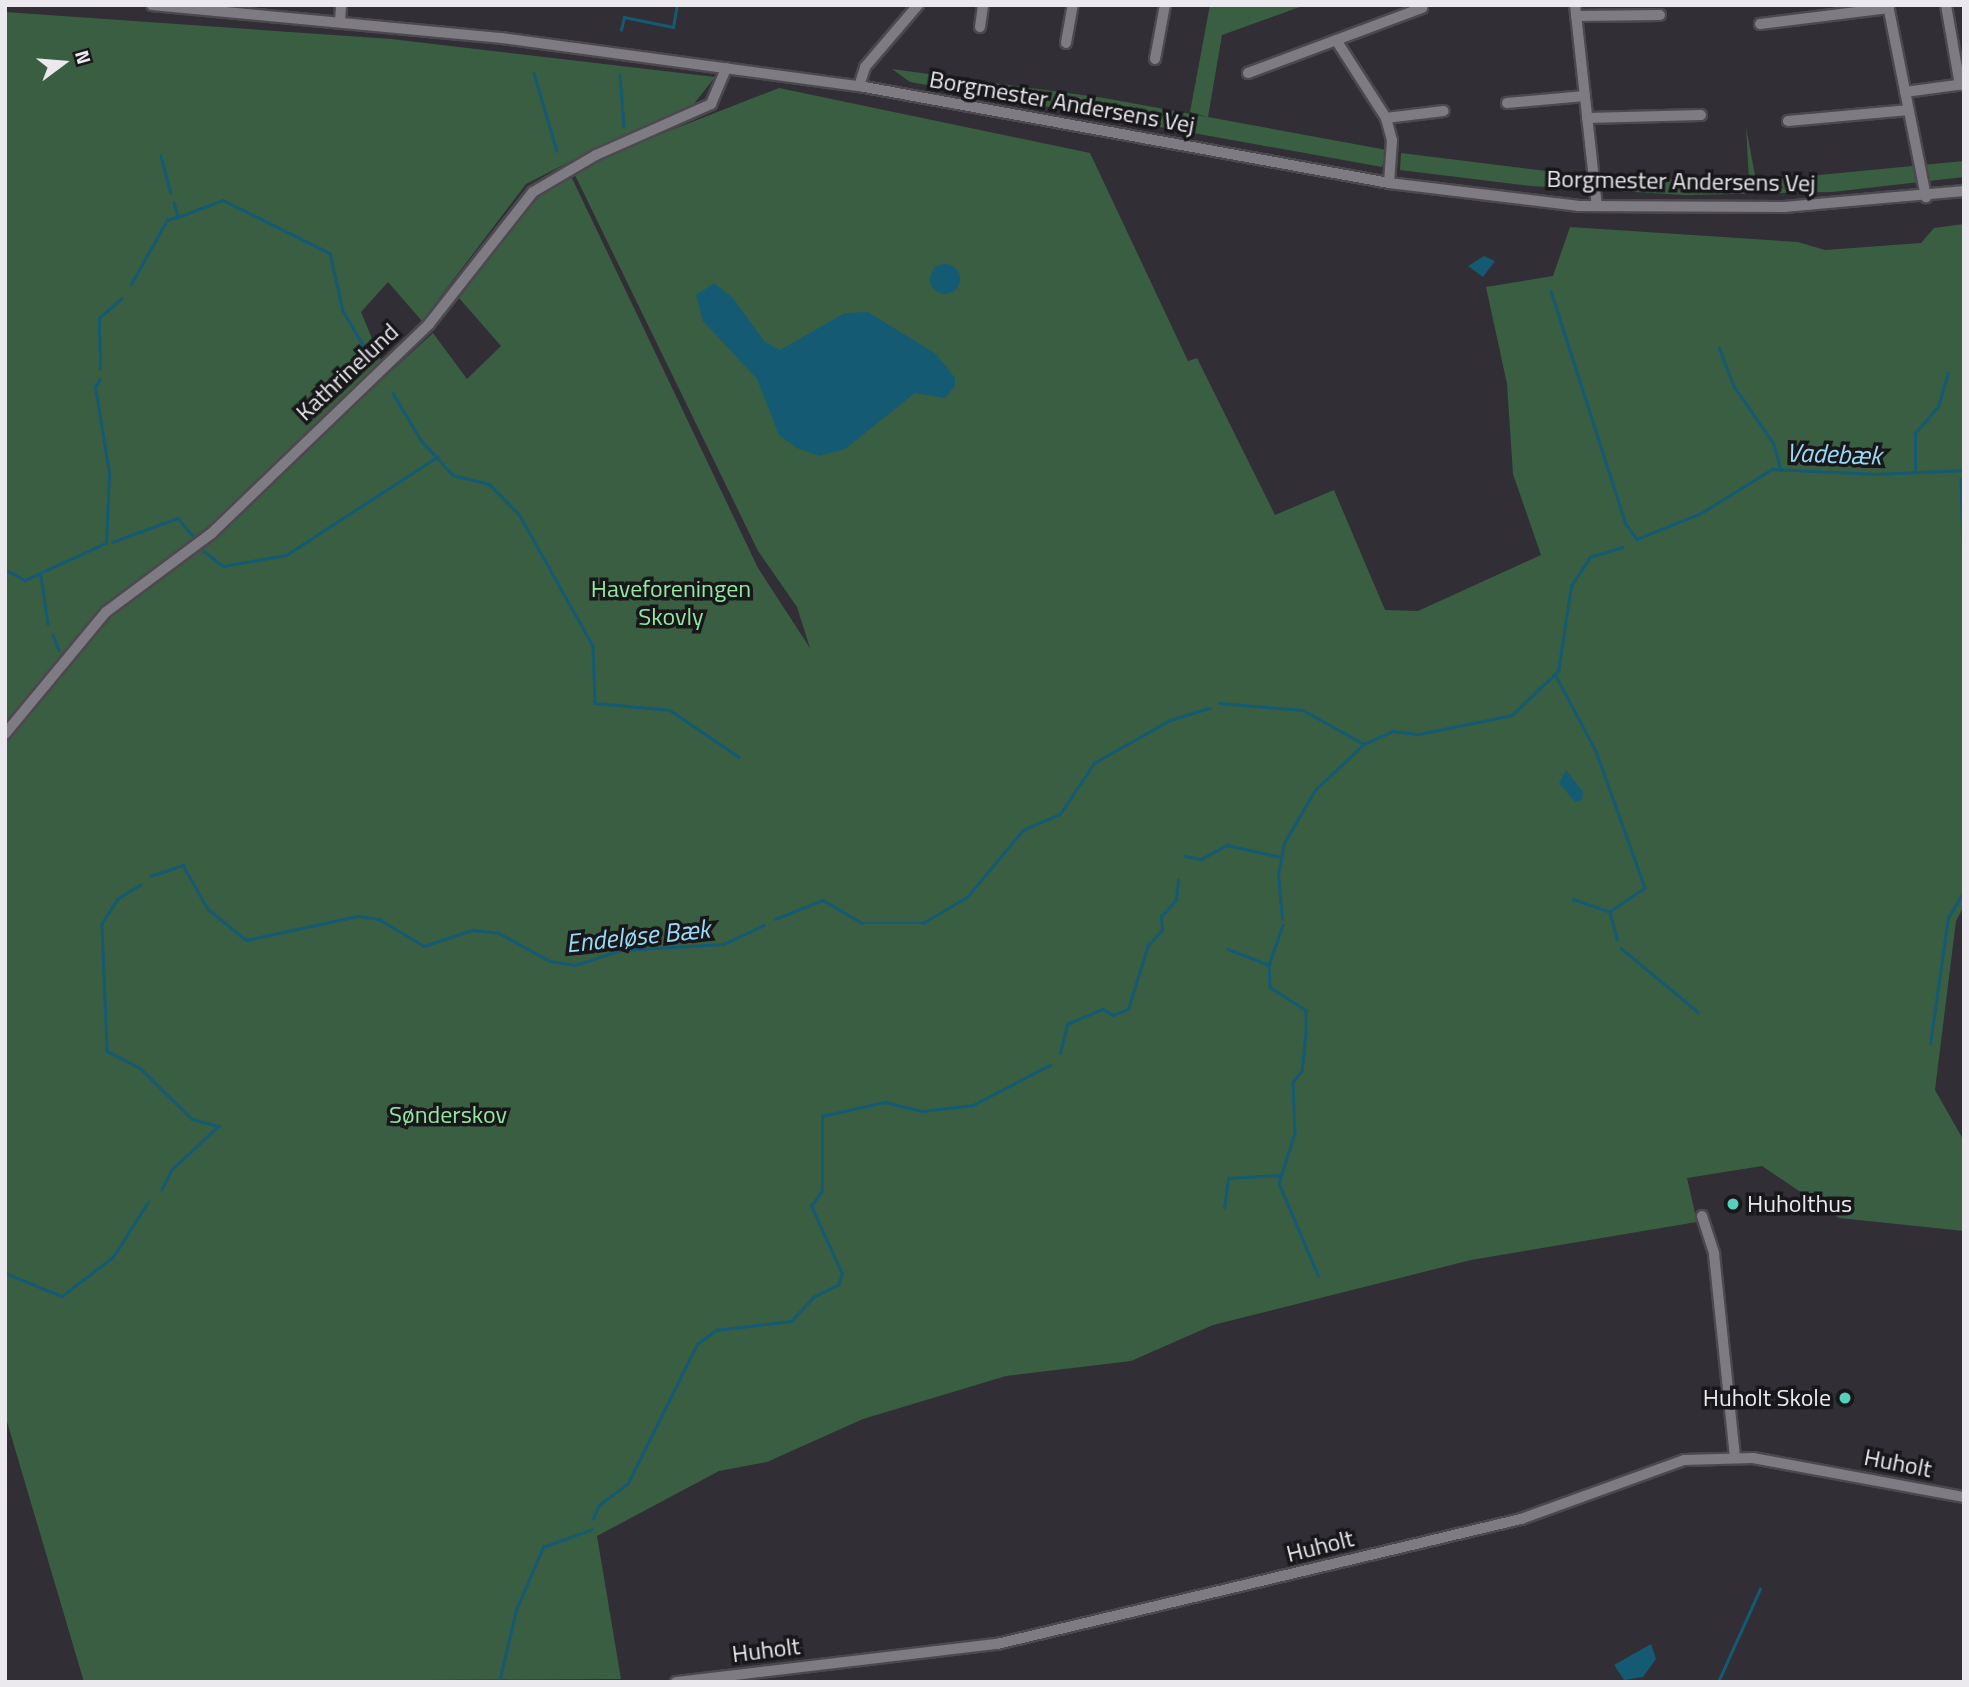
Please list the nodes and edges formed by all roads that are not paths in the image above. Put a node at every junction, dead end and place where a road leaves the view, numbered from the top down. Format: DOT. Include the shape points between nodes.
graph roads {
  1 [pos="152,5"];
  2 [pos="341,5"];
  3 [pos="918,5"];
  4 [pos="983,5"];
  5 [pos="1073,5"];
  6 [pos="1165,5"];
  7 [pos="1945,5"];
  8 [pos="1889,7"];
  9 [pos="1422,8"];
  10 [pos="1576,11"];
  11 [pos="1660,15"];
  12 [pos="340,21"];
  13 [pos="1760,24"];
  14 [pos="979,27"];
  15 [pos="1336,40"];
  16 [pos="1066,43"];
  17 [pos="1155,59"];
  18 [pos="726,68"];
  19 [pos="1248,73"];
  20 [pos="1962,84"];
  21 [pos="859,86"];
  22 [pos="1905,92"];
  23 [pos="1585,96"];
  24 [pos="1507,103"];
  25 [pos="1909,110"];
  26 [pos="1444,111"];
  27 [pos="1702,115"];
  28 [pos="1587,117"];
  29 [pos="1386,118"];
  30 [pos="1788,121"];
  31 [pos="1389,183"];
  32 [pos="1964,191"];
  33 [pos="1926,197"];
  34 [pos="1597,206"];
  35 [pos="5,734"];
  36 [pos="1702,1216"];
  37 [pos="1735,1457"];
  38 [pos="1964,1497"];
  39 [pos="676,1682"];
  1 -- 12 [label="street, Borgmester Andersens Vej"];
  2 -- 12 [label="street"];
  3 -- 21 [label="street" via="864,67"];
  4 -- 14 [label="street"];
  5 -- 16 [label="street"];
  6 -- 17 [label="street"];
  7 -- 20 [label="street"];
  8 -- 13 [label="street"];
  8 -- 22 [label="street"];
  9 -- 15 [label="street"];
  10 -- 11 [label="street"];
  10 -- 23 [label="street"];
  12 -- 18 [label="street, Borgmester Andersens Vej"];
  15 -- 19 [label="street"];
  15 -- 29 [label="street"];
  18 -- 21 [label="street, Borgmester Andersens Vej"];
  18 -- 35 [label="street, Kathrinelund" via="711,104 596,155 533,192 429,324 212,533 106,612"];
  20 -- 22 [label="street"];
  21 -- 31 [label="street, Borgmester Andersens Vej"];
  22 -- 25 [label="street"];
  23 -- 24 [label="street"];
  23 -- 28 [label="street"];
  25 -- 30 [label="street"];
  25 -- 33 [label="street"];
  26 -- 29 [label="street"];
  27 -- 28 [label="street"];
  28 -- 34 [label="street"];
  29 -- 31 [label="street" via="1392,140"];
  31 -- 34 [label="street, Borgmester Andersens Vej"];
  32 -- 33 [label="street, Borgmester Andersens Vej"];
  33 -- 34 [label="street, Borgmester Andersens Vej" via="1784,207"];
  36 -- 37 [label="street" via="1714,1254"];
  37 -- 38 [label="street, Huholt"];
  37 -- 39 [label="street, Huholt" via="1646,1469 1521,1519 997,1644"];
}
